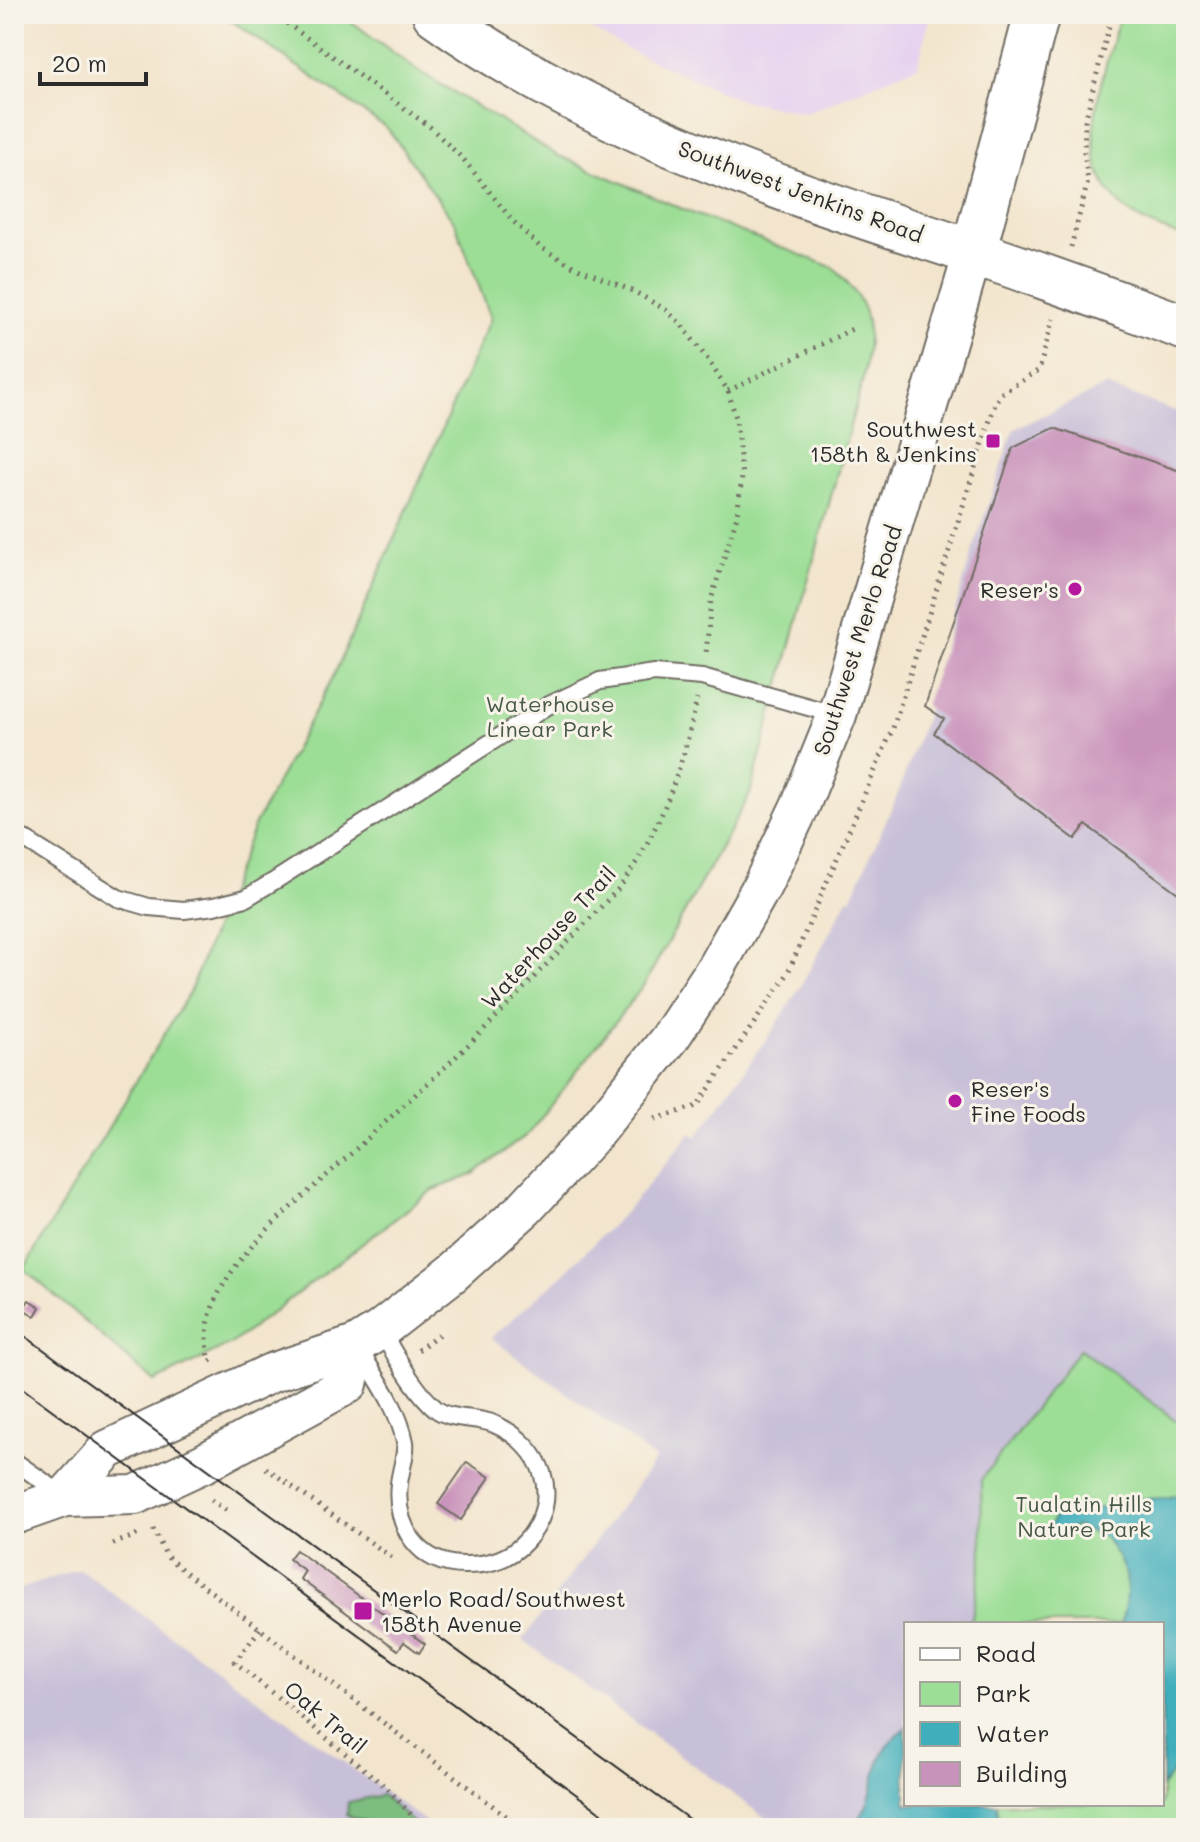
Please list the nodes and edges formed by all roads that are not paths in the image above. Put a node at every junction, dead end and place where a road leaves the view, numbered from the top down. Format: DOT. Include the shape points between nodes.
graph roads {
  1 [pos="435,14"];
  2 [pos="1037,14"];
  3 [pos="973,253"];
  4 [pos="1186,328"];
  5 [pos="837,715"];
  6 [pos="14,833"];
  7 [pos="368,1338"];
  8 [pos="14,1461"];
  9 [pos="65,1497"];
  10 [pos="14,1515"];
  1 -- 3 [label="main road, Southwest Jenkins Road" via="581,103 722,166"];
  2 -- 3 [label="main road"];
  3 -- 4 [label="main road, Southwest Jenkins Road"];
  3 -- 5 [label="street, Southwest Merlo Road"];
  5 -- 6 [label="lane" via="702,677 654,673 600,681 549,705 246,898 214,906 173,909 118,898"];
  5 -- 7 [label="street, Southwest Merlo Road" via="762,886 670,1038 592,1136 524,1209 453,1273"];
  7 -- 7 [label="lane" via="406,1445 398,1500 401,1521 415,1544 434,1558 459,1565 506,1558 525,1543 546,1499 534,1453 518,1436 491,1422 439,1411"];
  7 -- 9 [label="street, Southwest Merlo Road" via="271,1373 107,1450"];
  7 -- 9 [label="street, Southwest Merlo Road" via="348,1384 232,1448 135,1495"];
  8 -- 9 [label="lane"];
  9 -- 10 [label="street, Southwest Merlo Road"];
}
